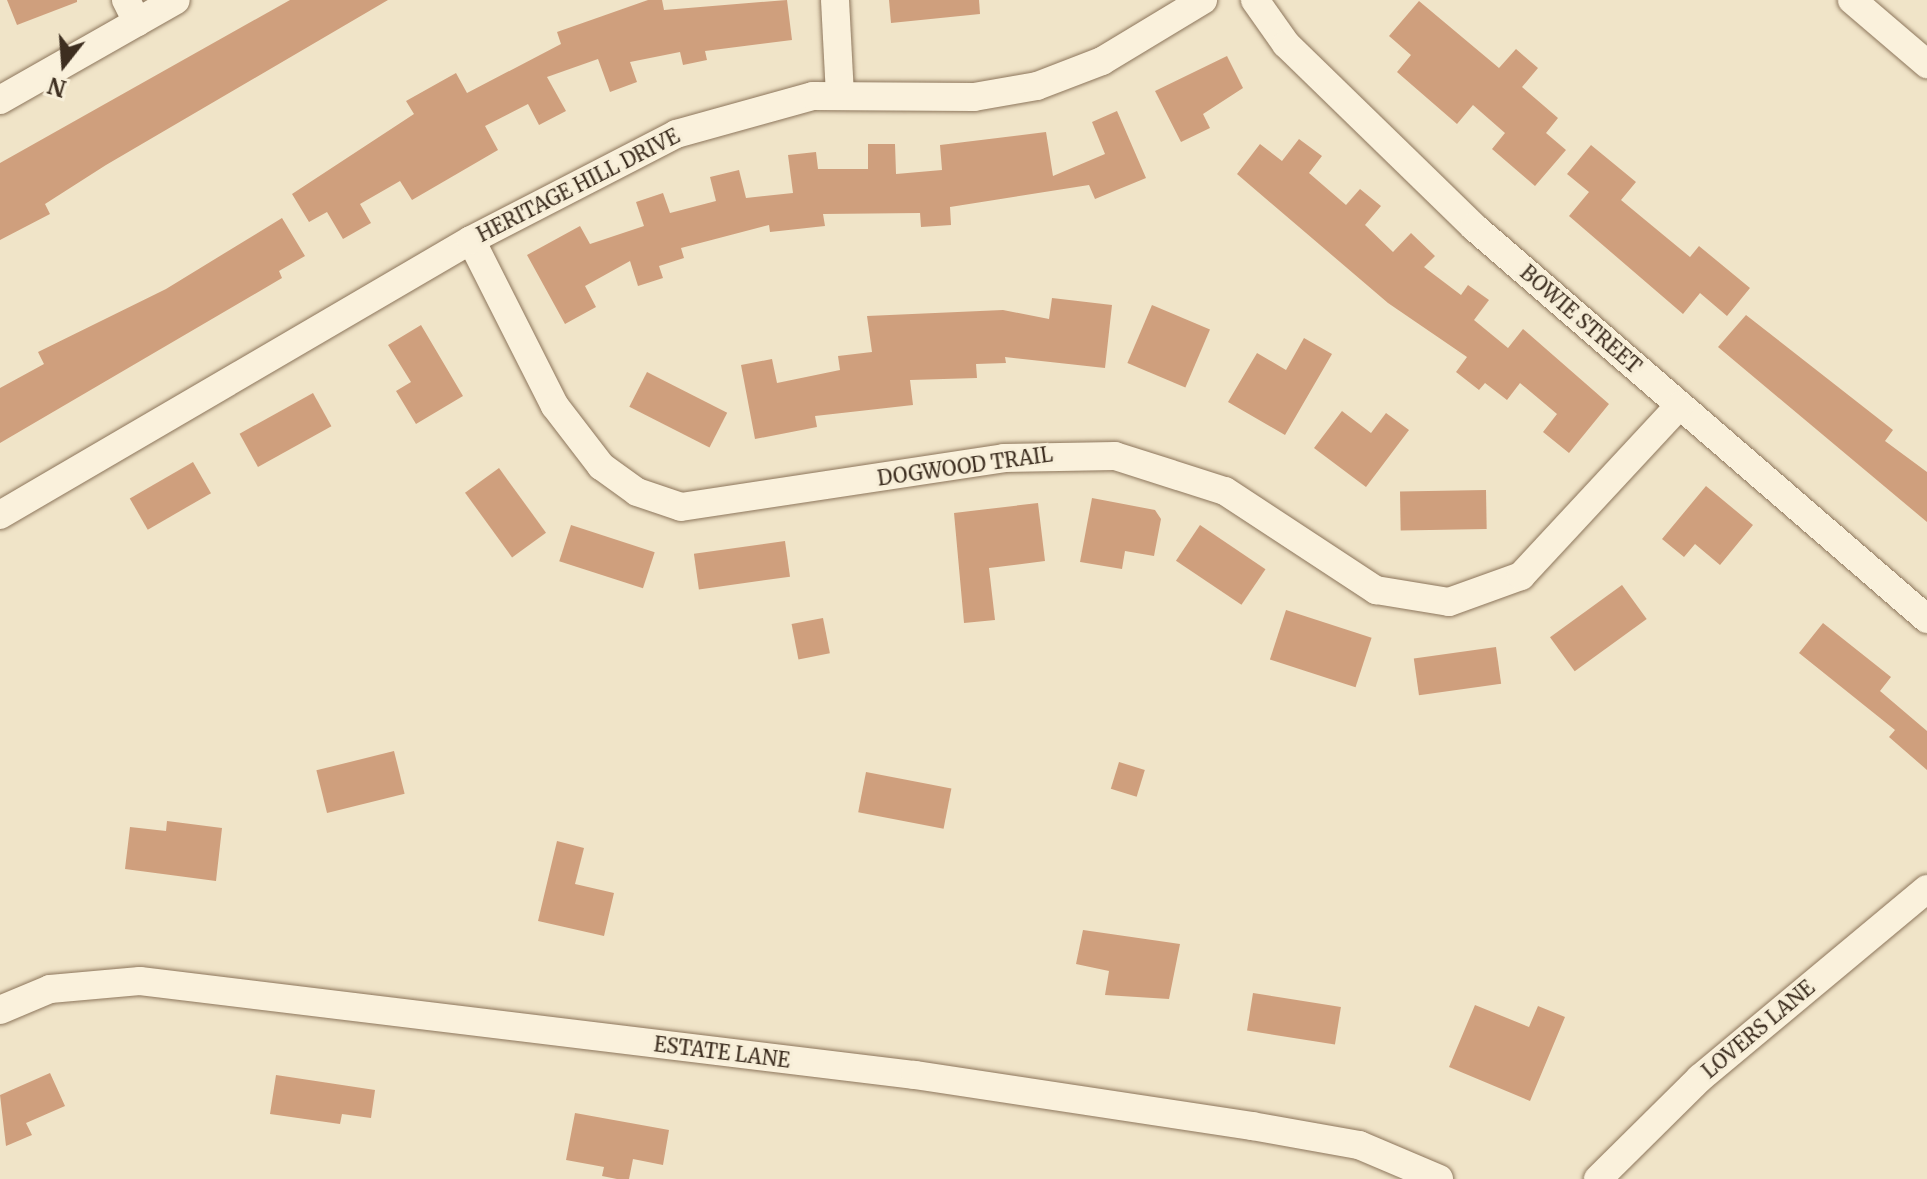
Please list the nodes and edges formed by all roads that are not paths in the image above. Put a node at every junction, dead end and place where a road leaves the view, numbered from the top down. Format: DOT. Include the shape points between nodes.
graph roads {
  1 [pos="176,0"];
  2 [pos="835,0"];
  3 [pos="1203,0"];
  4 [pos="1255,0"];
  5 [pos="1852,0"];
  6 [pos="132,11"];
  7 [pos="1922,50"];
  8 [pos="840,95"];
  9 [pos="0,100"];
  10 [pos="471,240"];
  11 [pos="1680,405"];
  12 [pos="0,515"];
  13 [pos="1927,619"];
  14 [pos="1927,889"];
  15 [pos="0,1010"];
  16 [pos="1439,1179"];
  17 [pos="1598,1179"];
  1 -- 6 [label="street"];
  2 -- 8 [label="street"];
  3 -- 8 [label="street, HERITAGE HILL DRIVE" via="1102,61 1037,86 974,97"];
  4 -- 11 [label="street, BOWIE STREET" via="1286,44 1402,160"];
  5 -- 7 [label="street"];
  6 -- 9 [label="street"];
  8 -- 10 [label="street, HERITAGE HILL DRIVE" via="676,134"];
  10 -- 11 [label="street, DOGWOOD TRAIL" via="555,406 601,466 637,492 681,507 1004,458 1115,456 1225,491 1376,590 1449,602 1521,576"];
  10 -- 12 [label="street, HERITAGE HILL DRIVE"];
  11 -- 13 [label="street, BOWIE STREET"];
  14 -- 17 [label="street, LOVERS LANE" via="1700,1078"];
  15 -- 16 [label="street, ESTATE LANE" via="50,989 140,981 915,1075 1237,1123 1359,1145"];
}
